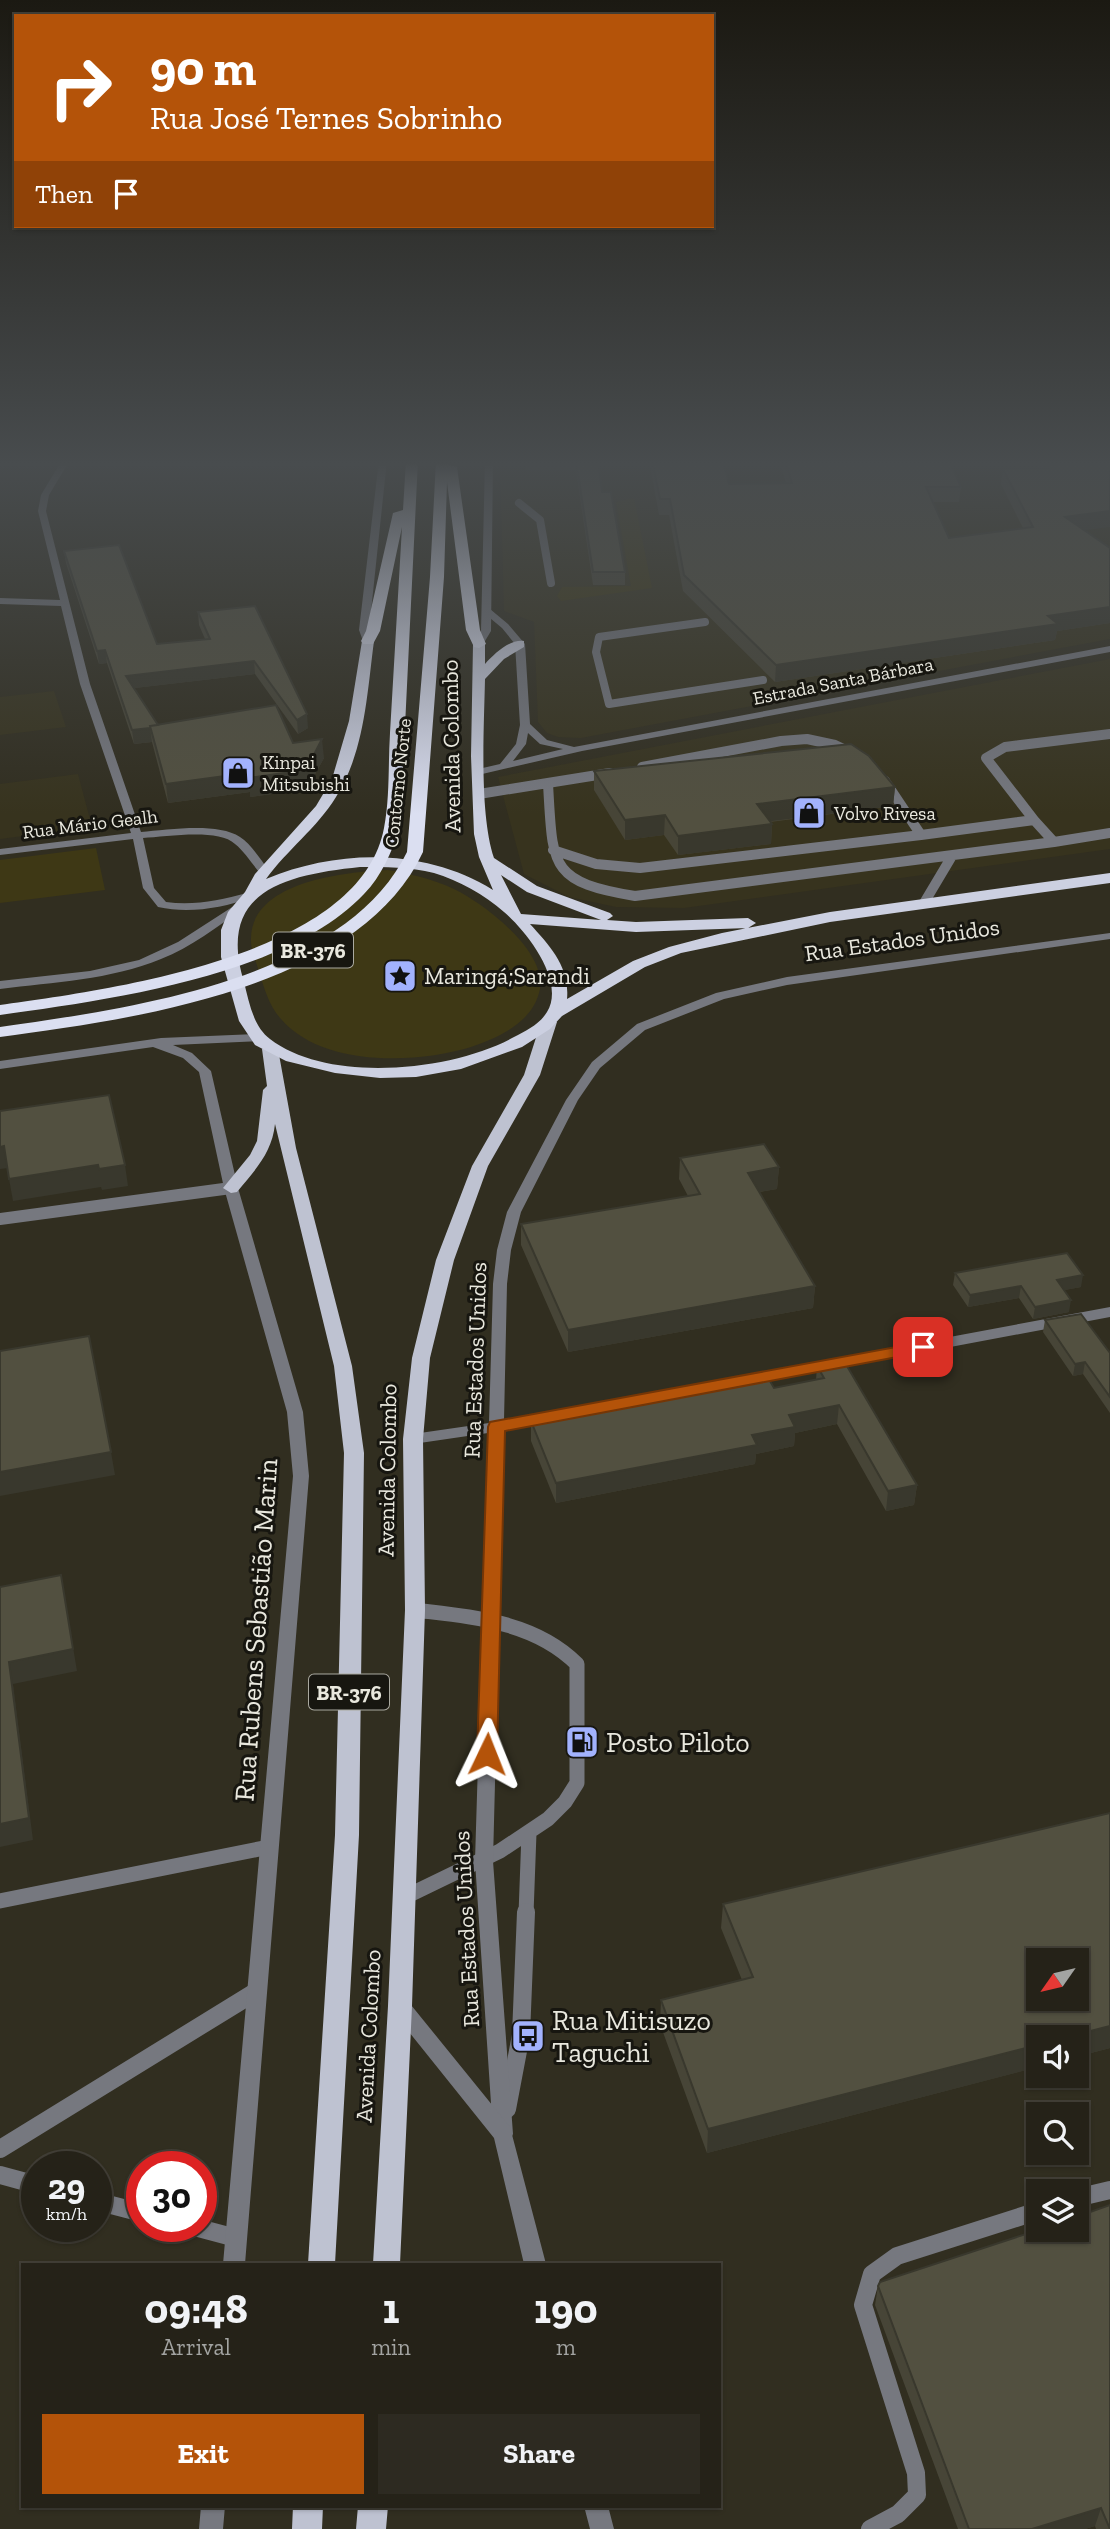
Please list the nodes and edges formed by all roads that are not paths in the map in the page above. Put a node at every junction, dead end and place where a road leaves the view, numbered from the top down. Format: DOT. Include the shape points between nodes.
graph roads {
  1 [pos="59,578"];
  2 [pos="370,578"];
  3 [pos="384,578"];
  4 [pos="405,578"];
  5 [pos="437,578"];
  6 [pos="466,578"];
  7 [pos="487,578"];
  8 [pos="550,578"];
  9 [pos="551,583"];
  10 [pos="0,601"];
  11 [pos="65,603"];
  12 [pos="486,611"];
  13 [pos="705,622"];
  14 [pos="368,641"];
  15 [pos="479,644"];
  16 [pos="520,644"];
  17 [pos="1110,649"];
  18 [pos="478,679"];
  19 [pos="762,680"];
  20 [pos="525,725"];
  21 [pos="1110,734"];
  22 [pos="582,748"];
  23 [pos="860,757"];
  24 [pos="503,767"];
  25 [pos="631,769"];
  26 [pos="617,771"];
  27 [pos="478,772"];
  28 [pos="881,775"];
  29 [pos="548,784"];
  30 [pos="480,794"];
  31 [pos="1034,820"];
  32 [pos="1110,832"];
  33 [pos="137,835"];
  34 [pos="920,835"];
  35 [pos="1054,842"];
  36 [pos="553,850"];
  37 [pos="0,852"];
  38 [pos="952,856"];
  39 [pos="488,860"];
  40 [pos="264,871"];
  41 [pos="1110,878"];
  42 [pos="243,898"];
  43 [pos="925,904"];
  44 [pos="514,913"];
  45 [pos="830,917"];
  46 [pos="636,927"];
  47 [pos="1110,936"];
  48 [pos="0,985"];
  49 [pos="0,1010"];
  50 [pos="553,1017"];
  51 [pos="0,1032"];
  52 [pos="154,1044"];
  53 [pos="264,1044"];
  54 [pos="0,1065"];
  55 [pos="273,1076"];
  56 [pos="231,1188"];
  57 [pos="0,1219"];
  58 [pos="1110,1312"];
  59 [pos="496,1427"];
  60 [pos="413,1438"];
  61 [pos="415,1610"];
  62 [pos="491,1620"];
  63 [pos="529,1833"];
  64 [pos="269,1847"];
  65 [pos="484,1861"];
  66 [pos="403,1898"];
  67 [pos="0,1902"];
  68 [pos="257,1992"];
  69 [pos="400,2006"];
  70 [pos="503,2134"];
  71 [pos="0,2148"];
  72 [pos="0,2175"];
  73 [pos="21,2181"];
  74 [pos="1110,2190"];
  75 [pos="1089,2196"];
  76 [pos="1026,2215"];
  77 [pos="217,2233"];
  78 [pos="236,2238"];
  79 [pos="234,2263"];
  80 [pos="322,2263"];
  81 [pos="386,2263"];
  82 [pos="535,2263"];
  83 [pos="213,2508"];
  84 [pos="308,2508"];
  85 [pos="373,2508"];
  86 [pos="597,2508"];
  87 [pos="211,2529"];
  88 [pos="307,2529"];
  89 [pos="371,2529"];
  90 [pos="602,2529"];
  91 [pos="870,2529"];
  1 -- 11 [label="street"];
  2 -- 14 [label="street" via="364,630"];
  3 -- 14 [label="highway"];
  4 -- 49 [label="highway, Contorno Norte / BR-376" via="391,829 383,856 360,889 331,915 222,967 165,984"];
  5 -- 51 [label="highway, Contorno Norte / BR-376" via="415,852 398,883 363,917 304,956 203,994 112,1016"];
  6 -- 15 [label="highway"];
  7 -- 12 [label="street"];
  8 -- 9 [label="lane"];
  10 -- 11 [label="street"];
  11 -- 33 [label="street" via="86,687"];
  12 -- 15 [label="street" via="486,631"];
  12 -- 16 [label="street"];
  13 -- 19 [label="lane" via="599,637 596,652 609,704"];
  14 -- 40 [label="highway, BR-376" via="347,762 329,797"];
  15 -- 18 [label="highway, Avenida Colombo / BR-376"];
  16 -- 18 [label="highway" via="499,656"];
  16 -- 20 [label="street"];
  17 -- 22 [label="street, Estrada Santa Bárbara"];
  18 -- 27 [label="highway, Avenida Colombo / BR-376"];
  20 -- 22 [label="street, Estrada Santa Bárbara" via="550,744"];
  20 -- 24 [label="street" via="521,744"];
  21 -- 31 [label="lane" via="1005,747 986,758"];
  22 -- 24 [label="street, Estrada Santa Bárbara"];
  23 -- 25 [label="lane" via="807,739"];
  24 -- 27 [label="street, Estrada Santa Bárbara"];
  26 -- 29 [label="lane"];
  27 -- 30 [label="highway, Avenida Colombo / BR-376"];
  28 -- 34 [label="lane"];
  29 -- 30 [label="lane"];
  29 -- 36 [label="lane"];
  30 -- 39 [label="highway, Avenida Colombo / BR-376"];
  31 -- 34 [label="lane"];
  31 -- 35 [label="lane"];
  32 -- 35 [label="lane"];
  33 -- 37 [label="street, Rua Mário Gealh"];
  33 -- 40 [label="street, Rua Mário Gealh" via="224,834 238,840"];
  33 -- 42 [label="street" via="149,888 162,905 179,908"];
  34 -- 36 [label="lane" via="640,868 596,864"];
  35 -- 38 [label="lane"];
  36 -- 38 [label="lane" via="561,872 573,882 601,892 635,896"];
  38 -- 43 [label="lane"];
  39 -- 44 [label="highway, Avenida Colombo / BR-376"];
  39 -- 46 [label="highway" via="555,900"];
  40 -- 42 [label="highway, BR-376"];
  41 -- 43 [label="highway"];
  42 -- 44 [label="highway" via="270,882 304,872 388,862 438,870 481,888"];
  42 -- 48 [label="street" via="181,946 144,962 114,971"];
  42 -- 53 [label="highway, Avenida Colombo / BR-376" via="228,929 227,954 246,1017"];
  43 -- 45 [label="highway"];
  44 -- 46 [label="highway"];
  44 -- 50 [label="highway, Avenida Colombo / BR-376" via="544,946 556,968 560,989"];
  45 -- 46 [label="highway"];
  45 -- 50 [label="highway" via="675,950 639,964"];
  47 -- 59 [label="street, Rua Estados Unidos" via="787,981 720,996 641,1027 596,1065 572,1100 514,1212 500,1284"];
  50 -- 53 [label="highway" via="482,1059 414,1072 296,1059"];
  50 -- 60 [label="main road, Avenida Colombo / BR-376" via="532,1075 480,1166 445,1260 421,1358"];
  52 -- 53 [label="street" via="215,1038"];
  52 -- 54 [label="street"];
  52 -- 56 [label="street, Rua Rubens Sebastião Marin" via="180,1050 205,1071"];
  53 -- 55 [label="main road, Avenida Colombo / BR-376"];
  55 -- 56 [label="main road" via="265,1141"];
  55 -- 80 [label="main road, Avenida Colombo / BR-376" via="343,1366 354,1453 347,1835"];
  56 -- 57 [label="lane"];
  56 -- 64 [label="street, Rua Rubens Sebastião Marin" via="295,1412 301,1476"];
  58 -- 59 [label="street"];
  59 -- 60 [label="street"];
  59 -- 62 [label="street, Rua Estados Unidos"];
  60 -- 61 [label="main road, Avenida Colombo / BR-376"];
  61 -- 62 [label="lane"];
  61 -- 66 [label="main road, Avenida Colombo / BR-376"];
  62 -- 63 [label="lane" via="550,1640 577,1664 576,1783 571,1797"];
  62 -- 65 [label="street, Rua Estados Unidos"];
  63 -- 65 [label="lane"];
  63 -- 70 [label="lane" via="522,2035"];
  64 -- 67 [label="lane"];
  64 -- 68 [label="street, Rua Rubens Sebastião Marin"];
  65 -- 66 [label="lane"];
  65 -- 70 [label="street, Rua Estados Unidos"];
  66 -- 69 [label="main road, Avenida Colombo / BR-376"];
  68 -- 71 [label="lane"];
  68 -- 78 [label="street, Rua Rubens Sebastião Marin"];
  69 -- 70 [label="street"];
  69 -- 81 [label="main road, Avenida Colombo / BR-376"];
  70 -- 82 [label="street, Rua Estados Unidos"];
  72 -- 73 [label="lane"];
  74 -- 75 [label="lane"];
  76 -- 91 [label="lane" via="897,2256 872,2274 863,2305 916,2473 917,2495 898,2514"];
  77 -- 78 [label="lane"];
  78 -- 79 [label="street, Rua Rubens Sebastião Marin"];
  83 -- 87 [label="street"];
  84 -- 88 [label="main road"];
  85 -- 89 [label="main road"];
  86 -- 90 [label="street"];
}
